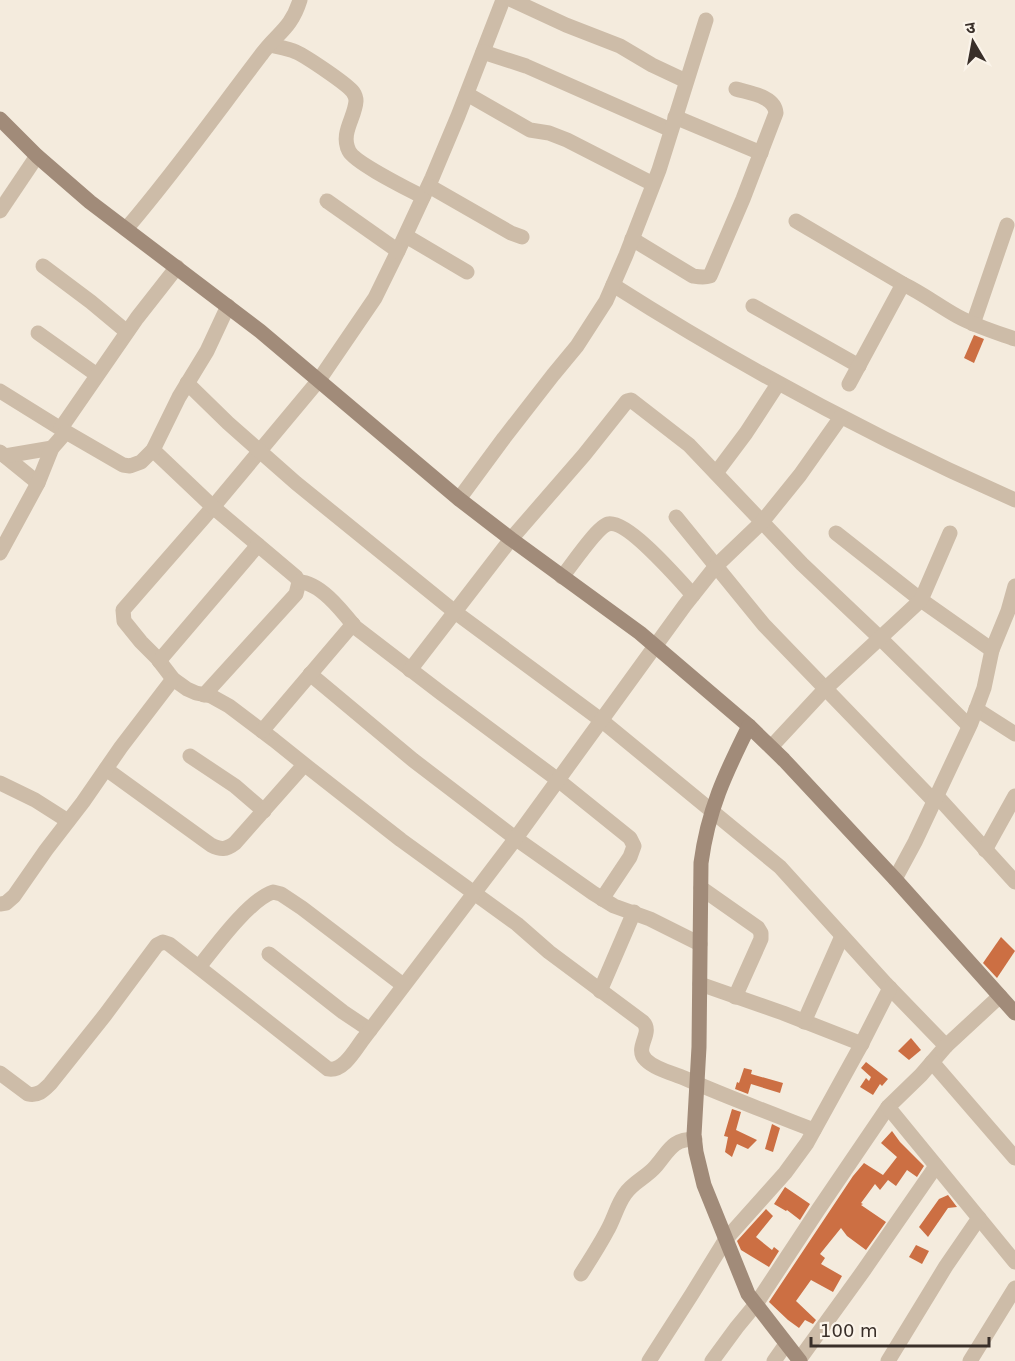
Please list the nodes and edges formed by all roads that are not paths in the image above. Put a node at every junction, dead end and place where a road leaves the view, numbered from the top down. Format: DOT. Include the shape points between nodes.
graph roads {
  1 [pos="300,0"];
  2 [pos="503,0"];
  3 [pos="512,0"];
  4 [pos="706,20"];
  5 [pos="270,45"];
  6 [pos="483,52"];
  7 [pos="686,81"];
  8 [pos="736,89"];
  9 [pos="467,94"];
  10 [pos="0,119"];
  11 [pos="673,124"];
  12 [pos="761,153"];
  13 [pos="37,156"];
  14 [pos="653,184"];
  15 [pos="426,192"];
  16 [pos="327,201"];
  17 [pos="0,211"];
  18 [pos="796,221"];
  19 [pos="1007,225"];
  20 [pos="126,229"];
  21 [pos="406,236"];
  22 [pos="522,237"];
  23 [pos="633,239"];
  24 [pos="398,251"];
  25 [pos="43,266"];
  26 [pos="177,267"];
  27 [pos="466,272"];
  28 [pos="903,284"];
  29 [pos="613,285"];
  30 [pos="228,306"];
  31 [pos="753,306"];
  32 [pos="973,324"];
  33 [pos="128,332"];
  34 [pos="38,333"];
  35 [pos="1015,339"];
  36 [pos="859,366"];
  37 [pos="97,375"];
  38 [pos="319,380"];
  39 [pos="187,383"];
  40 [pos="778,384"];
  41 [pos="849,384"];
  42 [pos="0,391"];
  43 [pos="841,417"];
  44 [pos="64,430"];
  45 [pos="52,448"];
  46 [pos="153,450"];
  47 [pos="259,451"];
  48 [pos="3,454"];
  49 [pos="716,473"];
  50 [pos="39,483"];
  51 [pos="459,499"];
  52 [pos="1015,500"];
  53 [pos="213,507"];
  54 [pos="676,517"];
  55 [pos="762,522"];
  56 [pos="837,533"];
  57 [pos="950,533"];
  58 [pos="511,539"];
  59 [pos="258,545"];
  60 [pos="0,553"];
  61 [pos="716,566"];
  62 [pos="562,577"];
  63 [pos="299,582"];
  64 [pos="1015,586"];
  65 [pos="693,595"];
  66 [pos="921,600"];
  67 [pos="456,612"];
  68 [pos="1011,613"];
  69 [pos="353,624"];
  70 [pos="880,638"];
  71 [pos="654,646"];
  72 [pos="992,650"];
  73 [pos="159,662"];
  74 [pos="410,670"];
  75 [pos="310,674"];
  76 [pos="173,679"];
  77 [pos="825,689"];
  78 [pos="204,695"];
  79 [pos="976,709"];
  80 [pos="601,720"];
  81 [pos="749,726"];
  82 [pos="969,726"];
  83 [pos="262,731"];
  84 [pos="1015,734"];
  85 [pos="771,747"];
  86 [pos="190,756"];
  87 [pos="304,765"];
  88 [pos="106,769"];
  89 [pos="558,780"];
  90 [pos="0,783"];
  91 [pos="1015,796"];
  92 [pos="935,797"];
  93 [pos="712,810"];
  94 [pos="264,811"];
  95 [pos="68,821"];
  96 [pos="515,838"];
  97 [pos="985,850"];
  98 [pos="895,879"];
  99 [pos="1015,882"];
  100 [pos="701,888"];
  101 [pos="473,893"];
  102 [pos="602,898"];
  103 [pos="0,904"];
  104 [pos="634,912"];
  105 [pos="842,936"];
  106 [pos="700,944"];
  107 [pos="269,954"];
  108 [pos="199,967"];
  109 [pos="700,984"];
  110 [pos="404,985"];
  111 [pos="890,988"];
  112 [pos="600,991"];
  113 [pos="1000,996"];
  114 [pos="735,997"];
  115 [pos="1015,1013"];
  116 [pos="804,1022"];
  117 [pos="370,1030"];
  118 [pos="862,1044"];
  119 [pos="946,1046"];
  120 [pos="932,1062"];
  121 [pos="0,1073"];
  122 [pos="696,1083"];
  123 [pos="888,1107"];
  124 [pos="814,1130"];
  125 [pos="695,1139"];
  126 [pos="1015,1158"];
  127 [pos="936,1166"];
  128 [pos="979,1218"];
  129 [pos="726,1239"];
  130 [pos="1015,1262"];
  131 [pos="581,1274"];
  132 [pos="1015,1288"];
  133 [pos="756,1304"];
  134 [pos="786,1344"];
  135 [pos="800,1360"];
  136 [pos="649,1361"];
  137 [pos="712,1361"];
  138 [pos="774,1361"];
  139 [pos="888,1361"];
  140 [pos="970,1361"];
  1 -- 5 [label="street" via="292,20"];
  2 -- 6 [label="street"];
  3 -- 7 [label="street" via="620,46"];
  4 -- 7 [label="street"];
  5 -- 15 [label="street" via="295,52 353,92 356,103 346,139 350,152 367,165"];
  5 -- 20 [label="street"];
  6 -- 9 [label="street"];
  6 -- 11 [label="street"];
  7 -- 11 [label="street"];
  8 -- 12 [label="street" via="776,107"];
  9 -- 14 [label="street" via="530,130 567,140"];
  9 -- 15 [label="street"];
  10 -- 13 [label="street"];
  11 -- 12 [label="street"];
  11 -- 14 [label="street"];
  12 -- 23 [label="street" via="710,276 693,276"];
  13 -- 17 [label="street"];
  13 -- 20 [label="street"];
  14 -- 23 [label="street"];
  15 -- 21 [label="street"];
  15 -- 22 [label="street"];
  16 -- 24 [label="street"];
  18 -- 28 [label="street"];
  19 -- 32 [label="street"];
  20 -- 26 [label="street"];
  21 -- 24 [label="street"];
  21 -- 27 [label="street"];
  23 -- 29 [label="street"];
  24 -- 38 [label="street" via="375,298"];
  25 -- 33 [label="street"];
  26 -- 30 [label="street"];
  26 -- 33 [label="street"];
  28 -- 32 [label="street"];
  28 -- 36 [label="street"];
  29 -- 40 [label="street"];
  29 -- 51 [label="street" via="577,346"];
  30 -- 38 [label="street"];
  30 -- 39 [label="street"];
  31 -- 36 [label="street"];
  32 -- 35 [label="street"];
  33 -- 37 [label="street"];
  34 -- 37 [label="street"];
  36 -- 41 [label="street"];
  37 -- 44 [label="street"];
  38 -- 47 [label="street"];
  38 -- 51 [label="street"];
  39 -- 46 [label="street"];
  39 -- 47 [label="street"];
  40 -- 43 [label="street"];
  40 -- 49 [label="street"];
  42 -- 44 [label="street"];
  43 -- 52 [label="street"];
  43 -- 55 [label="street"];
  44 -- 45 [label="street"];
  44 -- 46 [label="street" via="123,465 141,462"];
  45 -- 48 [label="street"];
  45 -- 50 [label="street"];
  46 -- 53 [label="street"];
  47 -- 53 [label="street"];
  47 -- 67 [label="street"];
  48 -- 50 [label="street"];
  49 -- 55 [label="street"];
  49 -- 58 [label="street" via="689,445 629,400"];
  50 -- 60 [label="street"];
  51 -- 58 [label="street"];
  53 -- 59 [label="street"];
  53 -- 73 [label="street" via="123,610 124,621"];
  54 -- 61 [label="street"];
  55 -- 61 [label="street"];
  55 -- 70 [label="street"];
  56 -- 66 [label="street"];
  57 -- 66 [label="street"];
  58 -- 62 [label="street"];
  58 -- 67 [label="street"];
  59 -- 63 [label="street"];
  59 -- 73 [label="street"];
  61 -- 65 [label="street"];
  61 -- 77 [label="street" via="764,625"];
  62 -- 65 [label="street" via="591,539 604,526 614,524 631,532"];
  62 -- 71 [label="street"];
  63 -- 69 [label="street" via="318,588"];
  63 -- 78 [label="street" via="296,594"];
  64 -- 68 [label="street"];
  65 -- 71 [label="street"];
  66 -- 70 [label="street"];
  66 -- 72 [label="street"];
  67 -- 74 [label="street"];
  67 -- 80 [label="street"];
  68 -- 72 [label="street"];
  69 -- 74 [label="street"];
  69 -- 75 [label="street"];
  70 -- 77 [label="street"];
  70 -- 82 [label="street"];
  71 -- 80 [label="street"];
  71 -- 81 [label="street"];
  72 -- 79 [label="street"];
  73 -- 76 [label="street"];
  74 -- 89 [label="street"];
  75 -- 83 [label="street"];
  75 -- 96 [label="street"];
  76 -- 78 [label="street"];
  76 -- 88 [label="street"];
  77 -- 85 [label="street"];
  77 -- 92 [label="street"];
  78 -- 83 [label="street" via="219,700"];
  79 -- 82 [label="street"];
  79 -- 84 [label="street"];
  80 -- 89 [label="street"];
  80 -- 93 [label="street"];
  81 -- 85 [label="street"];
  81 -- 93 [label="street"];
  82 -- 92 [label="street"];
  83 -- 87 [label="street"];
  85 -- 98 [label="street"];
  86 -- 94 [label="street"];
  87 -- 94 [label="street"];
  87 -- 101 [label="street"];
  88 -- 94 [label="street" via="218,849 235,843"];
  88 -- 95 [label="street"];
  89 -- 96 [label="street"];
  89 -- 102 [label="street" via="633,843 630,857"];
  90 -- 95 [label="street"];
  91 -- 97 [label="street"];
  92 -- 97 [label="street"];
  92 -- 98 [label="street"];
  93 -- 100 [label="street" via="703,847"];
  93 -- 105 [label="street" via="780,867"];
  95 -- 103 [label="street" via="10,901"];
  96 -- 101 [label="street"];
  96 -- 102 [label="street"];
  97 -- 99 [label="street"];
  98 -- 113 [label="street"];
  100 -- 106 [label="street"];
  100 -- 114 [label="street" via="761,933"];
  101 -- 110 [label="street"];
  101 -- 112 [label="street"];
  102 -- 104 [label="street"];
  104 -- 106 [label="street"];
  104 -- 112 [label="street"];
  105 -- 111 [label="street"];
  105 -- 116 [label="street"];
  106 -- 109 [label="street"];
  107 -- 117 [label="street"];
  108 -- 110 [label="street" via="237,921 273,892 302,908"];
  108 -- 117 [label="street" via="328,1069 336,1069 345,1062"];
  108 -- 121 [label="street" via="169,944 159,944 41,1093 28,1094"];
  109 -- 114 [label="street"];
  109 -- 122 [label="street"];
  110 -- 117 [label="street"];
  111 -- 118 [label="street"];
  111 -- 119 [label="street"];
  112 -- 122 [label="street" via="646,1026 641,1048 645,1059"];
  113 -- 115 [label="street"];
  113 -- 119 [label="street"];
  114 -- 116 [label="street"];
  116 -- 118 [label="street"];
  118 -- 124 [label="street"];
  119 -- 120 [label="street"];
  120 -- 123 [label="street"];
  120 -- 126 [label="street"];
  122 -- 124 [label="street"];
  122 -- 125 [label="street"];
  123 -- 127 [label="street"];
  123 -- 133 [label="street"];
  124 -- 129 [label="street" via="784,1173"];
  125 -- 129 [label="street" via="704,1185"];
  125 -- 131 [label="street" via="681,1140 672,1146 654,1169 627,1190"];
  127 -- 128 [label="street"];
  127 -- 135 [label="street"];
  128 -- 130 [label="street"];
  128 -- 139 [label="street"];
  129 -- 133 [label="street" via="748,1294"];
  129 -- 136 [label="street"];
  132 -- 140 [label="street"];
  133 -- 134 [label="street"];
  133 -- 137 [label="street"];
  134 -- 135 [label="street"];
  134 -- 138 [label="street"];
}
